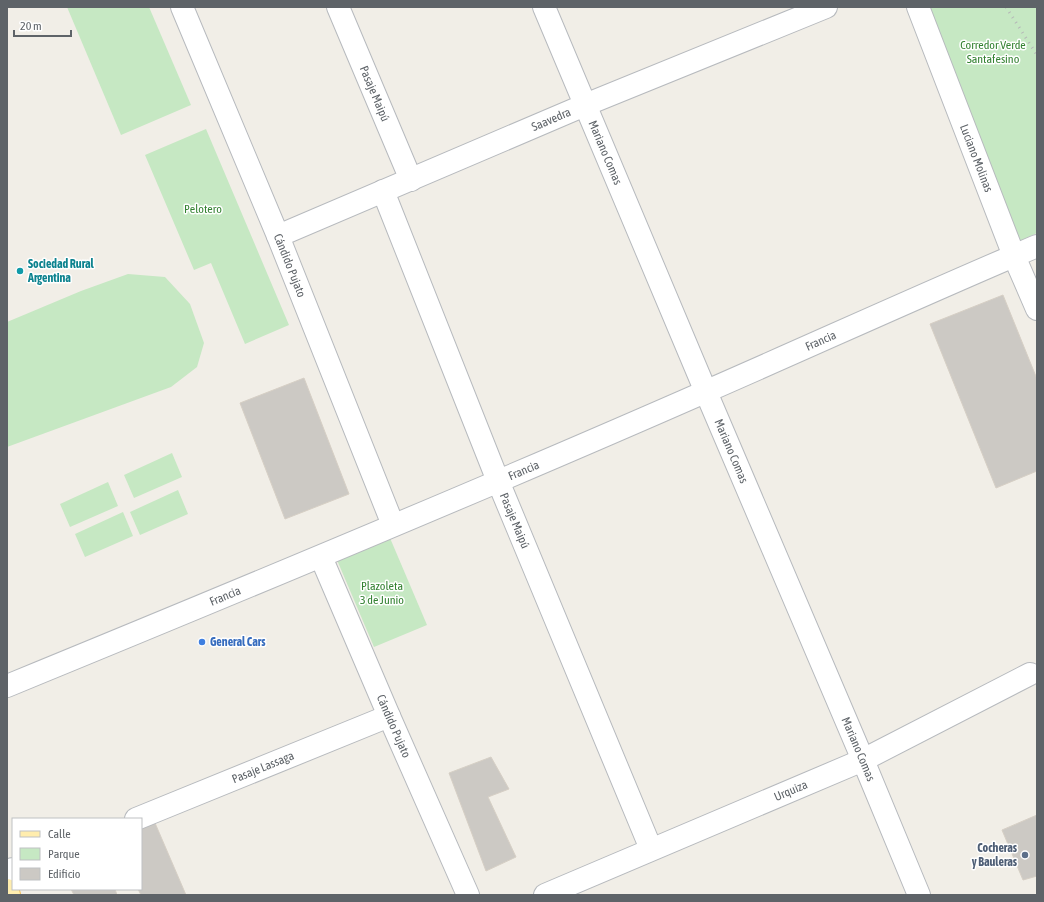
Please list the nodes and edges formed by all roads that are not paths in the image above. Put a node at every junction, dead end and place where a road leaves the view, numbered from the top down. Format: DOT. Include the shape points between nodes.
graph roads {
  1 [pos="182,7"];
  2 [pos="338,7"];
  3 [pos="544,7"];
  4 [pos="826,7"];
  5 [pos="918,7"];
  6 [pos="585,105"];
  7 [pos="411,180"];
  8 [pos="383,191"];
  9 [pos="278,236"];
  10 [pos="1037,246"];
  11 [pos="1014,256"];
  12 [pos="1037,309"];
  13 [pos="706,392"];
  14 [pos="498,481"];
  15 [pos="393,525"];
  16 [pos="321,557"];
  17 [pos="1030,674"];
  18 [pos="7,686"];
  19 [pos="389,716"];
  20 [pos="863,760"];
  21 [pos="138,818"];
  22 [pos="651,849"];
  23 [pos="7,890"];
  24 [pos="9,895"];
  25 [pos="468,895"];
  26 [pos="545,895"];
  27 [pos="919,895"];
  1 -- 9 [label="street, Cándido Pujato"];
  2 -- 7 [label="street, Pasaje Maipú"];
  3 -- 6 [label="street, Mariano Comas"];
  4 -- 6 [label="street, Saavedra"];
  5 -- 11 [label="street, Luciano Molinas"];
  6 -- 7 [label="street, Saavedra"];
  6 -- 13 [label="street, Mariano Comas"];
  7 -- 8 [label="street, Saavedra"];
  8 -- 9 [label="street, Saavedra"];
  8 -- 14 [label="street, Pasaje Maipú"];
  9 -- 15 [label="street, Cándido Pujato"];
  10 -- 11 [label="street, Francia"];
  11 -- 12 [label="street, Luciano Molinas"];
  11 -- 13 [label="street, Francia"];
  13 -- 14 [label="street, Francia"];
  13 -- 20 [label="street, Mariano Comas"];
  14 -- 15 [label="street, Francia"];
  14 -- 22 [label="street, Pasaje Maipú"];
  15 -- 16 [label="street, Francia"];
  16 -- 18 [label="street, Francia"];
  16 -- 19 [label="street, Cándido Pujato"];
  17 -- 20 [label="street, Urquiza"];
  19 -- 21 [label="street, Pasaje Lassaga"];
  19 -- 25 [label="street, Cándido Pujato"];
  20 -- 22 [label="street, Urquiza"];
  20 -- 27 [label="street, Mariano Comas"];
  22 -- 26 [label="street, Urquiza"];
  23 -- 24 [label="main road"];
}
